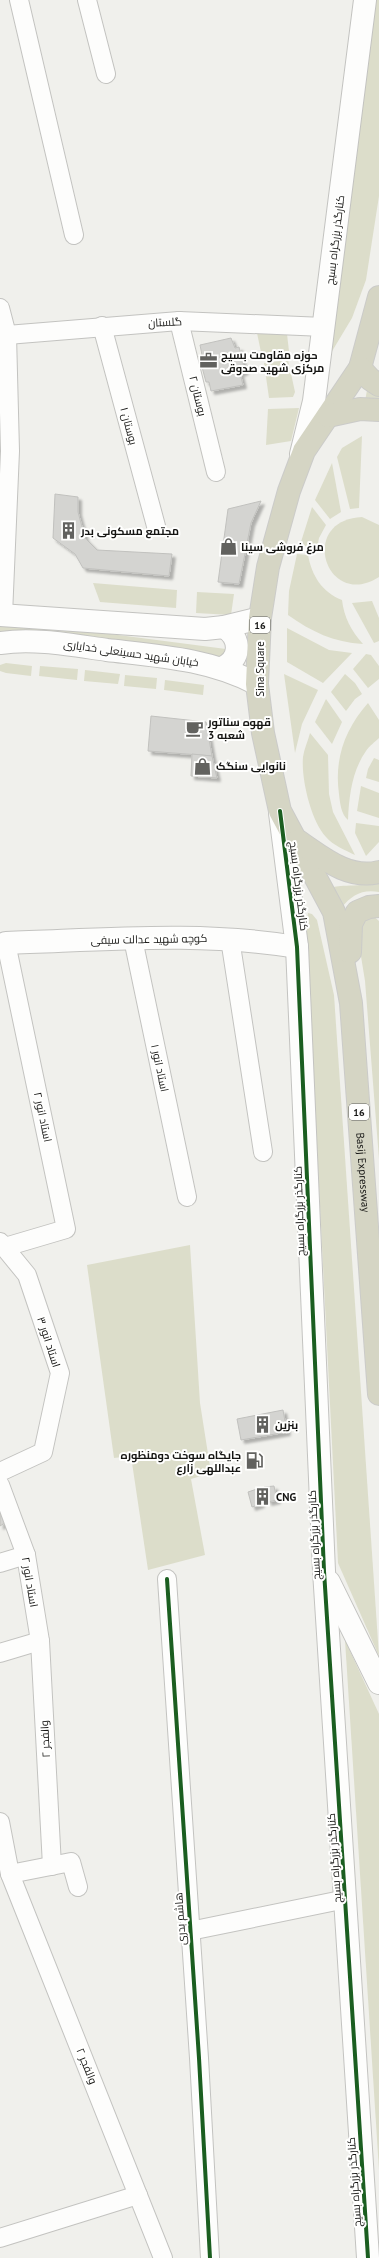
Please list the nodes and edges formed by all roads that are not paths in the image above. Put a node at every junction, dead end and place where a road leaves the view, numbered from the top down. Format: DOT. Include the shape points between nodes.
graph roads {
  1 [pos="19,0"];
  2 [pos="87,0"];
  3 [pos="365,0"];
  4 [pos="106,74"];
  5 [pos="74,235"];
  6 [pos="379,297"];
  7 [pos="0,308"];
  8 [pos="179,321"];
  9 [pos="102,326"];
  10 [pos="324,327"];
  11 [pos="7,335"];
  12 [pos="360,368"];
  13 [pos="379,385"];
  14 [pos="379,410"];
  15 [pos="328,416"];
  16 [pos="5,453"];
  17 [pos="216,472"];
  18 [pos="294,478"];
  19 [pos="156,526"];
  20 [pos="1,615"];
  21 [pos="260,618"];
  22 [pos="224,628"];
  23 [pos="0,643"];
  24 [pos="222,668"];
  25 [pos="257,684"];
  26 [pos="280,811"];
  27 [pos="297,840"];
  28 [pos="379,872"];
  29 [pos="379,906"];
  30 [pos="132,939"];
  31 [pos="230,939"];
  32 [pos="3,944"];
  33 [pos="297,947"];
  34 [pos="351,1003"];
  35 [pos="263,1152"];
  36 [pos="186,1197"];
  37 [pos="2,1245"];
  38 [pos="379,1394"];
  39 [pos="0,1472"];
  40 [pos="0,1485"];
  41 [pos="26,1555"];
  42 [pos="0,1563"];
  43 [pos="324,1572"];
  44 [pos="167,1579"];
  45 [pos="40,1641"];
  46 [pos="0,1653"];
  47 [pos="379,1682"];
  48 [pos="0,1822"];
  49 [pos="52,1866"];
  50 [pos="10,1874"];
  51 [pos="78,1887"];
  52 [pos="346,1899"];
  53 [pos="190,1931"];
  54 [pos="138,2195"];
  55 [pos="0,2238"];
  56 [pos="163,2258"];
  57 [pos="210,2258"];
  58 [pos="368,2258"];
  1 -- 5 [label="street"];
  2 -- 4 [label="street"];
  3 -- 10 [label="street, کنارگذر بزرگراه بسیج"];
  6 -- 12 [label="highway, 16"];
  7 -- 11 [label="street"];
  8 -- 9 [label="street, گلستان"];
  8 -- 10 [label="street, گلستان"];
  8 -- 17 [label="street, بوستان ۲"];
  9 -- 11 [label="street, گلستان"];
  9 -- 19 [label="street, بوستان ۱"];
  10 -- 18 [label="street, کنارگذر بزرگراه بسیج" via="314,400"];
  11 -- 16 [label="street"];
  12 -- 13 [label="highway"];
  12 -- 15 [label="highway, 16"];
  14 -- 15 [label="highway" via="360,409"];
  15 -- 18 [label="highway, Sina Square / 16" via="304,451"];
  16 -- 20 [label="street"];
  18 -- 21 [label="highway, Sina Square / 16" via="268,567"];
  20 -- 22 [label="street" via="183,628"];
  21 -- 22 [label="street"];
  21 -- 25 [label="highway, Sina Square / 16"];
  22 -- 24 [label="street" via="233,634 237,650 232,661"];
  23 -- 24 [label="street, خیابان شهید حسینعلی خدایاری" via="46,642 173,658"];
  24 -- 25 [label="street, خیابان شهید حسینعلی خدایاری"];
  25 -- 26 [label="highway, Sina Square / 16" via="263,733"];
  26 -- 27 [label="highway, Sina Square / 16"];
  26 -- 33 [label="street, کنارگذر بزرگراه بسیج"];
  27 -- 28 [label="highway, Sina Square / 16" via="347,871 372,874"];
  27 -- 34 [label="highway, Basij Expressway / 16" via="334,912"];
  29 -- 34 [label="highway" via="357,912 351,924"];
  30 -- 31 [label="street, کوچه شهید عدالت سیفی"];
  30 -- 32 [label="street, کوچه شهید عدالت سیفی"];
  30 -- 36 [label="street, استاد انور ۱"];
  31 -- 33 [label="street, کوچه شهید عدالت سیفی"];
  31 -- 35 [label="street"];
  32 -- 37 [label="street, استاد انور ۲" via="66,1229"];
  33 -- 43 [label="street, کنارگذر بزرگراه بسیج"];
  34 -- 38 [label="highway, Basij Expressway / 16"];
  37 -- 39 [label="street, استاد انور ۳" via="27,1275 60,1373 43,1452"];
  40 -- 41 [label="street, استاد انور ۲"];
  41 -- 42 [label="street"];
  41 -- 45 [label="street, استاد انور ۲"];
  43 -- 47 [label="street"];
  43 -- 52 [label="street, کنارگذر بزرگراه بسیج"];
  44 -- 53 [label="street, هاشم بدری"];
  45 -- 46 [label="street"];
  45 -- 49 [label="street, والفجر ۲"];
  48 -- 50 [label="street, والفجر ۲"];
  49 -- 50 [label="street"];
  49 -- 51 [label="street" via="71,1862"];
  50 -- 54 [label="street, والفجر ۲"];
  52 -- 53 [label="street, هاشم بدری"];
  52 -- 58 [label="street, کنارگذر بزرگراه بسیج"];
  53 -- 57 [label="street, هاشم بدری"];
  54 -- 55 [label="street"];
  54 -- 56 [label="street, والفجر ۲"];
}
